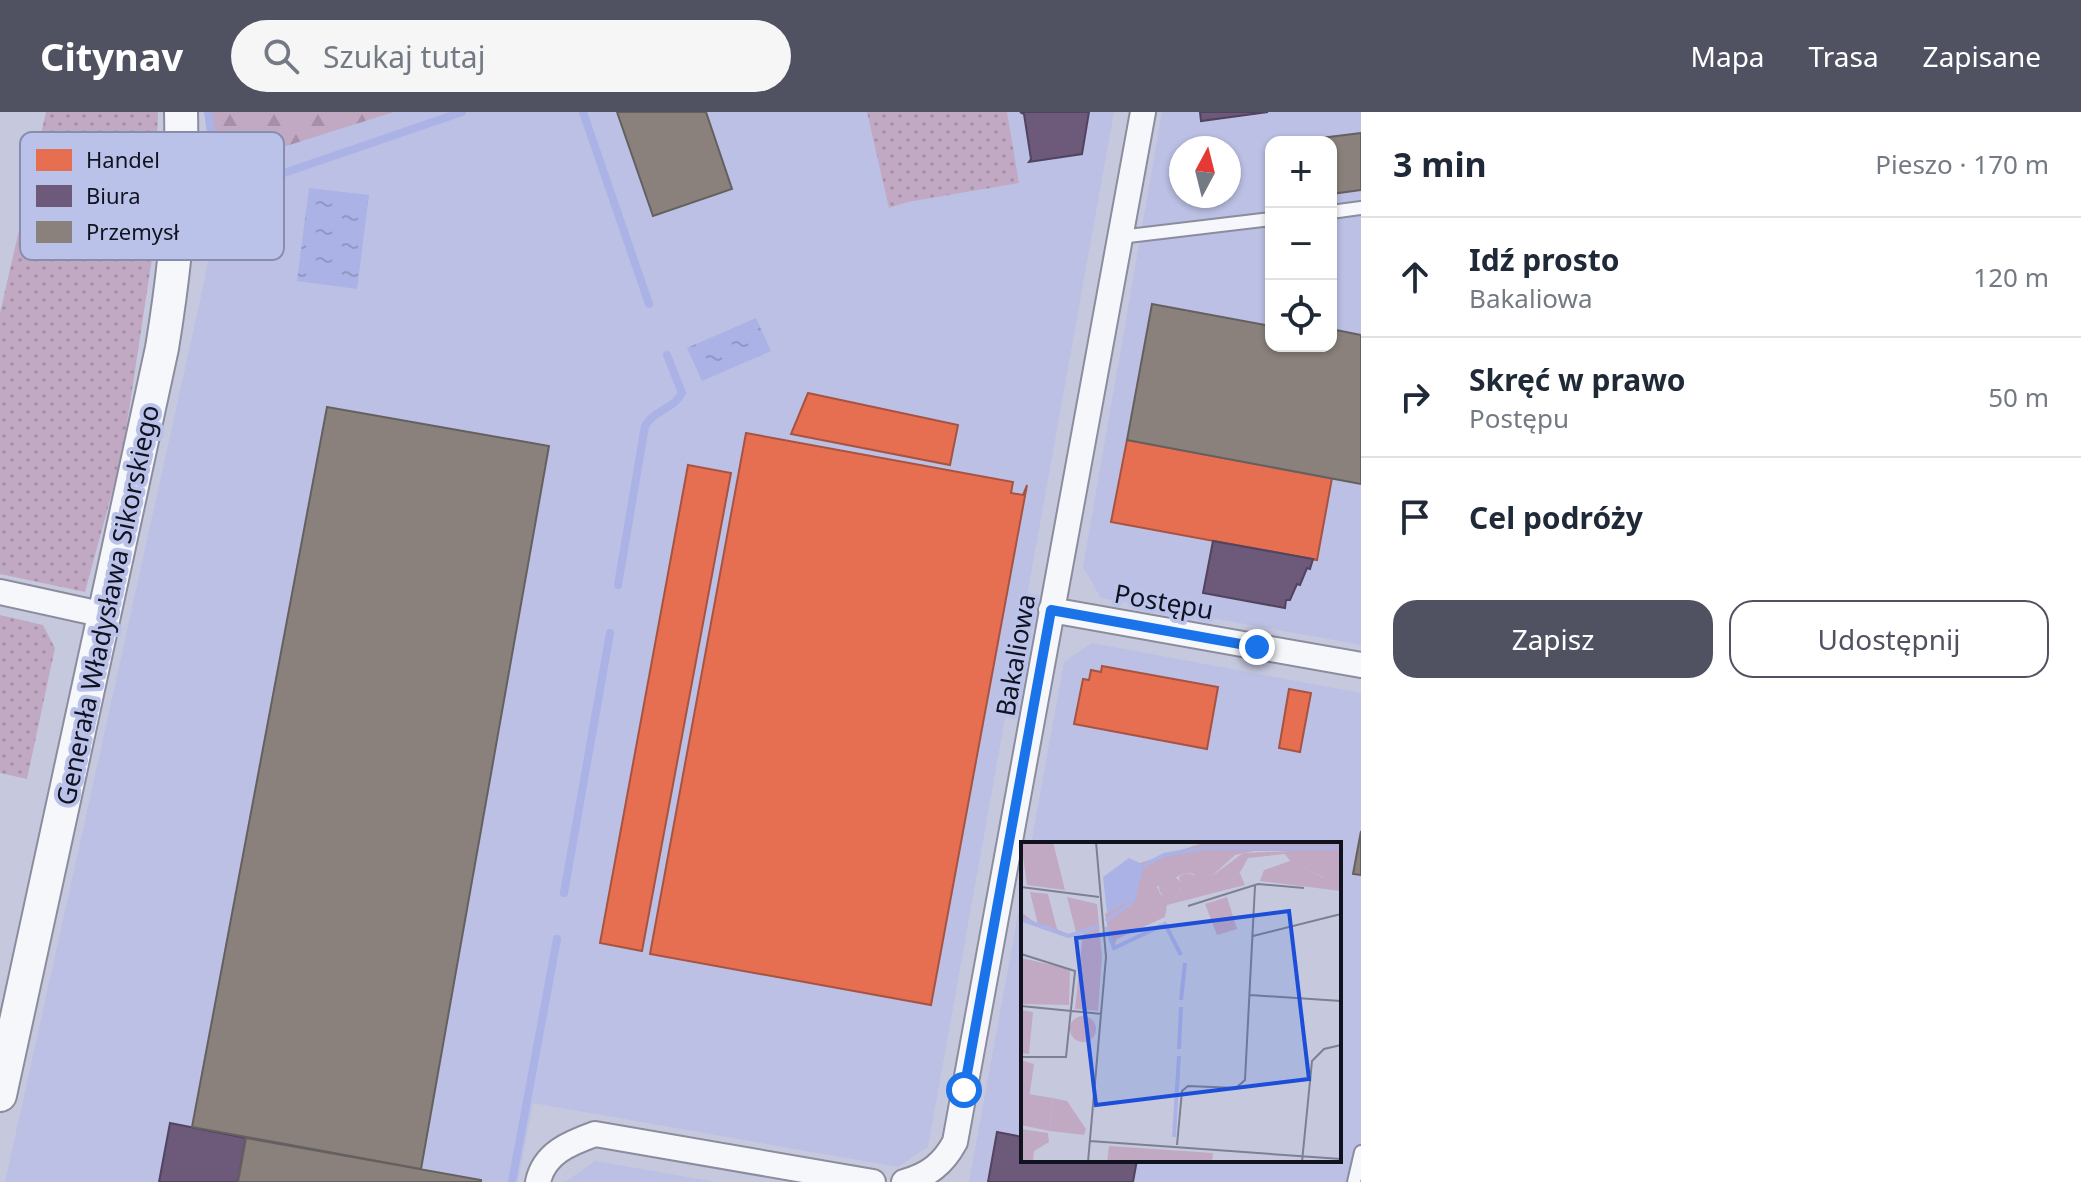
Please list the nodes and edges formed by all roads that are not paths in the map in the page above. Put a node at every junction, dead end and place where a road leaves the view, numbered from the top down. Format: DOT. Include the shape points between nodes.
graph roads {
  1 [pos="181,112"];
  2 [pos="1143,112"];
  3 [pos="181,132"];
  4 [pos="1361,208"];
  5 [pos="1337,211"];
  6 [pos="1265,220"];
  7 [pos="1120,237"];
  8 [pos="175,260"];
  9 [pos="0,592"];
  10 [pos="1051,610"];
  11 [pos="105,615"];
  12 [pos="1361,665"];
  13 [pos="0,1095"];
  14 [pos="1361,1152"];
  15 [pos="538,1182"];
  16 [pos="873,1182"];
  17 [pos="904,1182"];
  18 [pos="1354,1182"];
  1 -- 3 [label="main road, Generała Władysława Sikorskiego"];
  2 -- 7 [label="street, Bakaliowa"];
  4 -- 5 [label="lane"];
  6 -- 7 [label="lane"];
  7 -- 10 [label="street, Bakaliowa"];
  8 -- 11 [label="main road, Generała Władysława Sikorskiego"];
  9 -- 11 [label="street"];
  10 -- 12 [label="street, Postępu"];
  10 -- 17 [label="street, Bakaliowa" via="955,1142 938,1166"];
  11 -- 13 [label="main road, Generała Władysława Sikorskiego"];
  14 -- 18 [label="lane"];
  15 -- 16 [label="street" via="549,1157 595,1134"];
}
